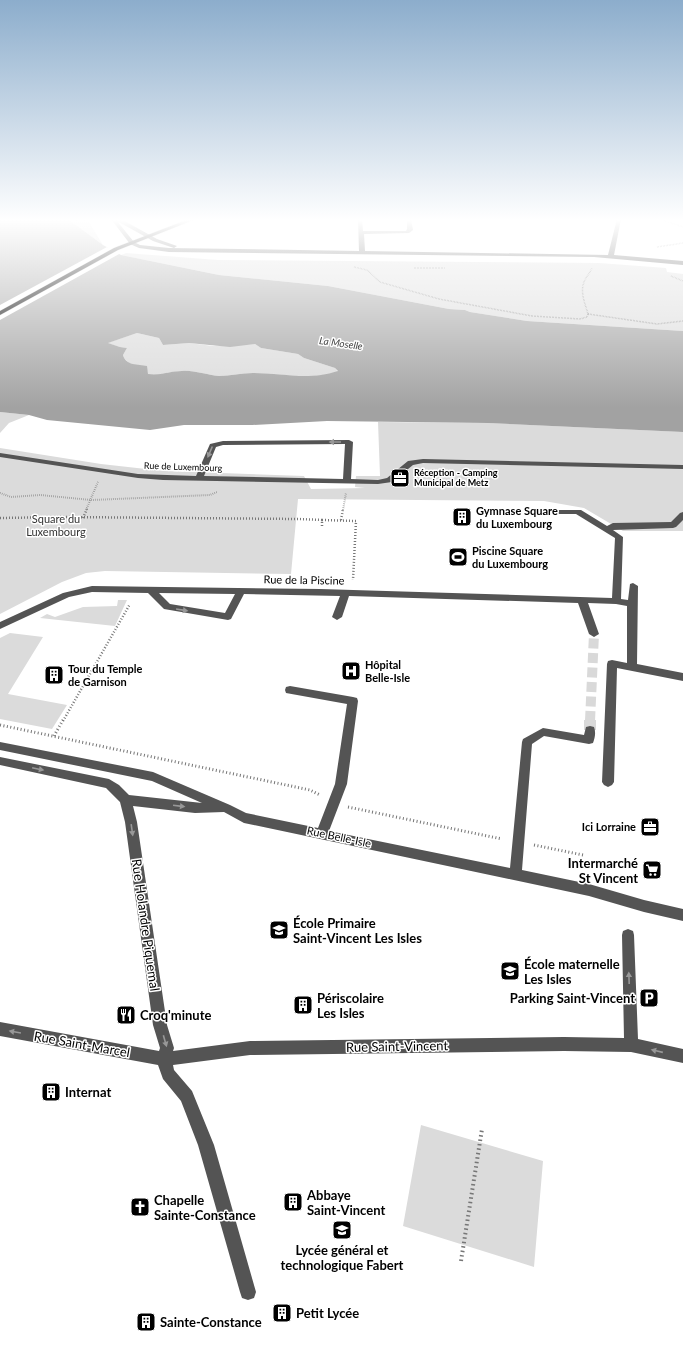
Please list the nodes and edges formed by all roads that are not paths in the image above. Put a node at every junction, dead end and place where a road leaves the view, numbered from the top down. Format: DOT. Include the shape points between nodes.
graph roads {
  1 [pos="57,282"];
  2 [pos="0,313"];
  3 [pos="0,455"];
  4 [pos="683,468"];
  5 [pos="199,478"];
  6 [pos="347,481"];
  7 [pos="558,512"];
  8 [pos="683,515"];
  9 [pos="607,530"];
  10 [pos="633,586"];
  11 [pos="151,590"];
  12 [pos="241,591"];
  13 [pos="349,593"];
  14 [pos="582,600"];
  15 [pos="616,601"];
  16 [pos="632,604"];
  17 [pos="337,616"];
  18 [pos="0,626"];
  19 [pos="594,634"];
  20 [pos="632,667"];
  21 [pos="683,676"];
  22 [pos="290,690"];
  23 [pos="590,730"];
  24 [pos="0,746"];
  25 [pos="0,761"];
  26 [pos="608,782"];
  27 [pos="124,796"];
  28 [pos="226,808"];
  29 [pos="322,834"];
  30 [pos="516,874"];
  31 [pos="683,915"];
  32 [pos="628,935"];
  33 [pos="0,1030"];
  34 [pos="631,1045"];
  35 [pos="683,1056"];
  36 [pos="164,1059"];
  37 [pos="248,1292"];
  1 -- 2 [label="main road"];
  3 -- 5 [label="street, Rue de Luxembourg" via="138,476"];
  4 -- 6 [label="street, Rue de Luxembourg" via="423,461 411,463 389,480"];
  5 -- 6 [label="street, Rue de Luxembourg"];
  6 -- 5 [label="street, one-way" via="348,442 223,443 213,446"];
  7 -- 9 [label="street" via="578,512"];
  8 -- 9 [label="street" via="673,524 613,526"];
  9 -- 15 [label="street" via="619,537"];
  10 -- 16 [label="street"];
  11 -- 12 [label="street, Rue de la Piscine"];
  11 -- 12 [label="street, one-way" via="167,608 228,617"];
  11 -- 18 [label="street, Rue de la Piscine" via="82,590 48,602"];
  12 -- 13 [label="street, Rue de la Piscine"];
  13 -- 14 [label="street, Rue de la Piscine"];
  13 -- 17 [label="street"];
  14 -- 15 [label="street, Rue de la Piscine"];
  14 -- 19 [label="street"];
  15 -- 16 [label="street, Rue de la Piscine"];
  16 -- 20 [label="street"];
  20 -- 21 [label="street"];
  20 -- 26 [label="street" via="612,664"];
  22 -- 29 [label="street" via="352,701 341,784"];
  23 -- 30 [label="street" via="589,740 543,732 527,742"];
  24 -- 28 [label="street, Rue Belle-Isle" via="153,777"];
  25 -- 27 [label="street, one-way" via="109,784"];
  27 -- 28 [label="street, one-way" via="195,808"];
  27 -- 36 [label="street, Rue Holandre Piquemal, one-way" via="131,822 160,1025 167,1048"];
  28 -- 29 [label="street, Rue Belle-Isle" via="244,818"];
  29 -- 30 [label="street, Rue Belle-Isle"];
  30 -- 31 [label="street, Rue Belle-Isle"];
  34 -- 32 [label="street, one-way"];
  36 -- 33 [label="street, Rue Saint-Marcel, one-way"];
  35 -- 34 [label="street, Rue Saint-Vincent, one-way"];
  34 -- 36 [label="street, Rue Saint-Vincent" via="250,1048"];
  36 -- 37 [label="street" via="168,1074 187,1096 206,1146"];
}
